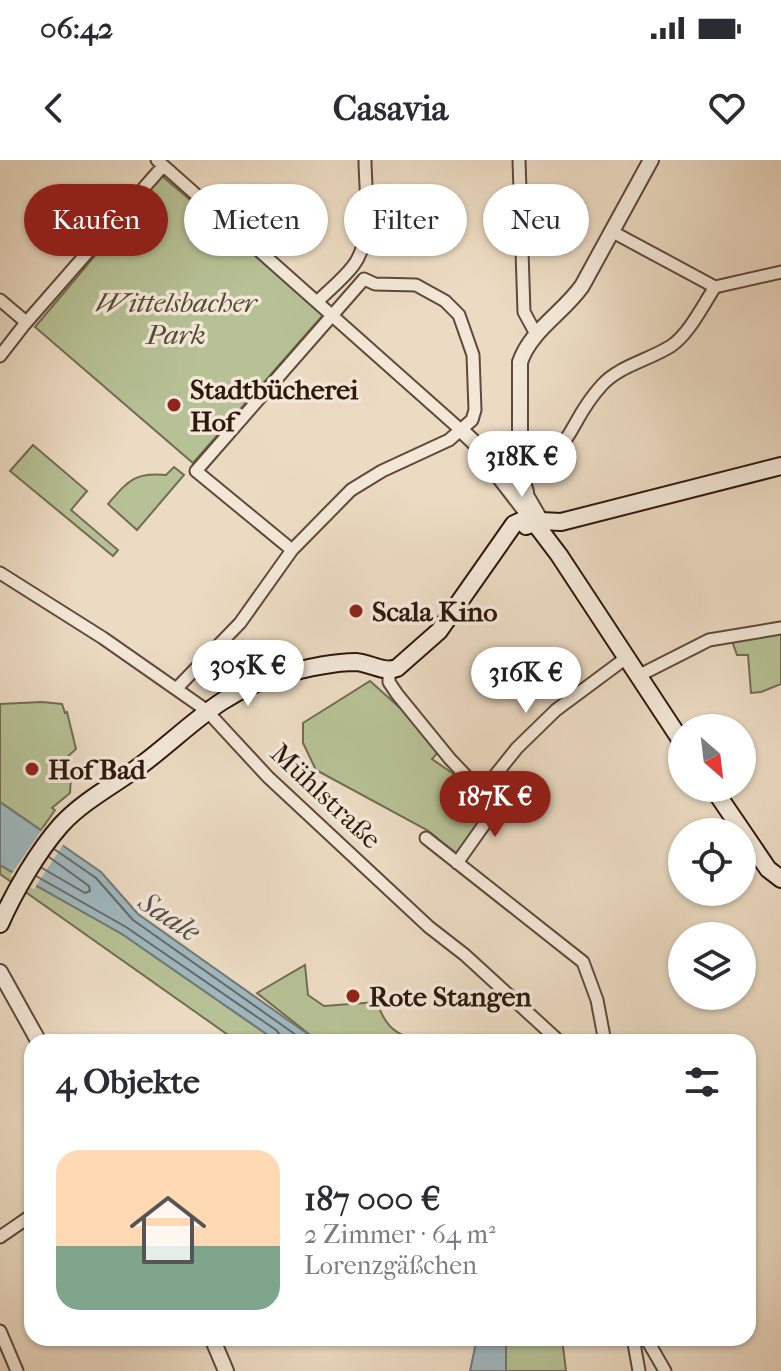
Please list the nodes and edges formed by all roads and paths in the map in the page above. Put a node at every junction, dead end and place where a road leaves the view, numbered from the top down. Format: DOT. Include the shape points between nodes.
graph roads {
  1 [pos="365,160"];
  2 [pos="519,160"];
  3 [pos="651,160"];
  4 [pos="160,163"];
  5 [pos="611,231"];
  6 [pos="355,264"];
  7 [pos="781,272"];
  8 [pos="364,279"];
  9 [pos="715,287"];
  10 [pos="0,300"];
  11 [pos="317,302"];
  12 [pos="332,315"];
  13 [pos="26,322"];
  14 [pos="536,334"];
  15 [pos="0,356"];
  16 [pos="462,431"];
  17 [pos="781,466"];
  18 [pos="496,472"];
  19 [pos="516,475"];
  20 [pos="520,495"];
  21 [pos="573,518"];
  22 [pos="537,522"];
  23 [pos="514,524"];
  24 [pos="292,550"];
  25 [pos="559,555"];
  26 [pos="485,567"];
  27 [pos="0,573"];
  28 [pos="781,628"];
  29 [pos="626,658"];
  30 [pos="389,670"];
  31 [pos="638,676"];
  32 [pos="176,689"];
  33 [pos="206,710"];
  34 [pos="668,721"];
  35 [pos="485,788"];
  36 [pos="722,802"];
  37 [pos="426,838"];
  38 [pos="457,863"];
  39 [pos="781,879"];
  40 [pos="17,890"];
  41 [pos="0,913"];
  42 [pos="0,924"];
  43 [pos="0,972"];
  44 [pos="0,993"];
  45 [pos="33,1034"];
  46 [pos="35,1034"];
  47 [pos="551,1034"];
  48 [pos="603,1034"];
  49 [pos="24,1220"];
  50 [pos="0,1237"];
  51 [pos="0,1331"];
  52 [pos="215,1346"];
  53 [pos="634,1346"];
  54 [pos="651,1346"];
  55 [pos="17,1371"];
  56 [pos="226,1371"];
  57 [pos="639,1371"];
  58 [pos="665,1371"];
  1 -- 6 [label="street" via="366,224"];
  2 -- 14 [label="street" via="524,312"];
  3 -- 5 [label="street"];
  4 -- 11 [label="street"];
  4 -- 13 [label="street"];
  5 -- 9 [label="street"];
  5 -- 14 [label="street" via="573,299"];
  6 -- 8 [label="street"];
  6 -- 11 [label="street"];
  7 -- 9 [label="street"];
  8 -- 12 [label="street"];
  8 -- 16 [label="street" via="416,285 459,315 473,355 475,410"];
  9 -- 19 [label="street" via="677,341 602,384 556,455"];
  10 -- 13 [label="street"];
  11 -- 12 [label="street"];
  12 -- 16 [label="street"];
  12 -- 24 [label="street" via="196,471"];
  13 -- 15 [label="street"];
  14 -- 19 [label="street" via="520,362"];
  16 -- 18 [label="street"];
  16 -- 19 [label="street"];
  16 -- 24 [label="street" via="366,479"];
  17 -- 21 [label="main road"];
  18 -- 19 [label="street"];
  18 -- 20 [label="street"];
  19 -- 20 [label="street"];
  20 -- 22 [label="street"];
  20 -- 23 [label="street"];
  21 -- 22 [label="main road"];
  21 -- 25 [label="main road" via="556,532"];
  22 -- 23 [label="main road" via="525,519"];
  22 -- 25 [label="main road"];
  22 -- 26 [label="main road"];
  23 -- 26 [label="main road"];
  24 -- 32 [label="street" via="240,623"];
  25 -- 29 [label="main road"];
  26 -- 30 [label="main road" via="439,631"];
  27 -- 32 [label="street, Mühlstraße"];
  28 -- 31 [label="street" via="709,640"];
  29 -- 31 [label="main road"];
  29 -- 35 [label="street" via="556,710"];
  30 -- 33 [label="main road" via="356,662 274,676"];
  30 -- 35 [label="street" via="397,694 468,778"];
  31 -- 34 [label="main road"];
  32 -- 33 [label="street, Mühlstraße"];
  33 -- 40 [label="main road" via="153,757 79,809 55,833"];
  33 -- 47 [label="street, Mühlstraße" via="268,777"];
  35 -- 38 [label="street" via="505,795"];
  36 -- 39 [label="main road" via="768,869"];
  37 -- 38 [label="street"];
  38 -- 48 [label="street" via="583,962"];
  40 -- 41 [label="main road"];
  40 -- 42 [label="main road"];
  43 -- 46 [label="street"];
  44 -- 45 [label="street"];
  49 -- 50 [label="street"];
  51 -- 55 [label="street"];
  52 -- 56 [label="street"];
  53 -- 57 [label="street"];
  54 -- 58 [label="street"];
}
